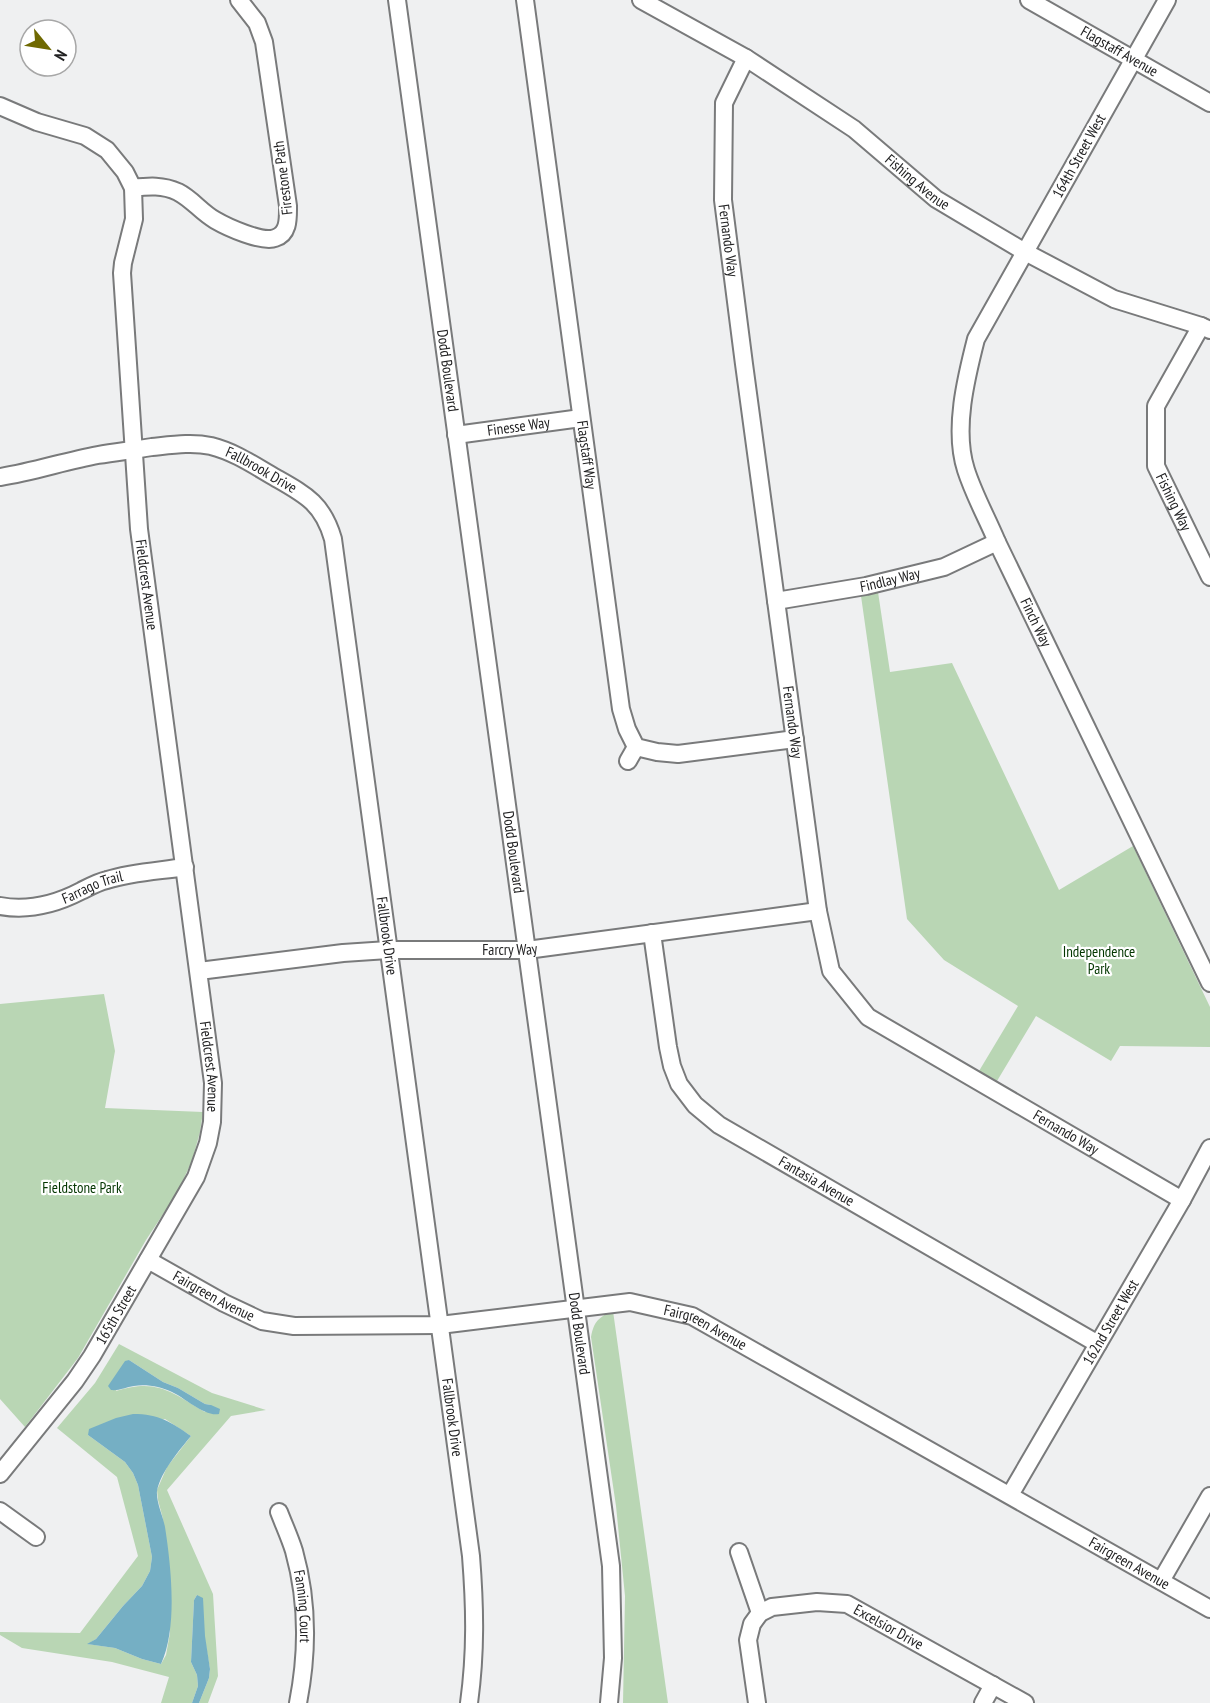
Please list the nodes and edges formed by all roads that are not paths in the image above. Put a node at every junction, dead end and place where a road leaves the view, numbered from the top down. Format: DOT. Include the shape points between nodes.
graph roads {
  1 [pos="239,0"];
  2 [pos="397,0"];
  3 [pos="525,0"];
  4 [pos="641,0"];
  5 [pos="1029,0"];
  6 [pos="1167,0"];
  7 [pos="746,58"];
  8 [pos="1133,60"];
  9 [pos="1210,103"];
  10 [pos="0,106"];
  11 [pos="133,188"];
  12 [pos="1025,252"];
  13 [pos="1205,328"];
  14 [pos="581,418"];
  15 [pos="456,435"];
  16 [pos="133,450"];
  17 [pos="0,477"];
  18 [pos="997,542"];
  19 [pos="1210,577"];
  20 [pos="776,601"];
  21 [pos="795,739"];
  22 [pos="185,867"];
  23 [pos="0,906"];
  24 [pos="818,910"];
  25 [pos="651,933"];
  26 [pos="388,950"];
  27 [pos="526,950"];
  28 [pos="199,971"];
  29 [pos="1210,983"];
  30 [pos="208,1143"];
  31 [pos="1210,1148"];
  32 [pos="1182,1200"];
  33 [pos="148,1260"];
  34 [pos="575,1308"];
  35 [pos="440,1325"];
  36 [pos="1098,1344"];
  37 [pos="0,1474"];
  38 [pos="1010,1495"];
  39 [pos="1210,1496"];
  40 [pos="0,1510"];
  41 [pos="279,1512"];
  42 [pos="36,1537"];
  43 [pos="739,1552"];
  44 [pos="1161,1581"];
  45 [pos="1210,1609"];
  46 [pos="760,1613"];
  47 [pos="993,1685"];
  48 [pos="298,1703"];
  49 [pos="469,1703"];
  50 [pos="609,1703"];
  51 [pos="756,1703"];
  52 [pos="983,1703"];
  53 [pos="1025,1703"];
  1 -- 11 [label="street, Firestone Path" via="257,23 264,42 288,206 286,228 275,238 237,232 177,192 157,186"];
  2 -- 15 [label="street, Dodd Boulevard"];
  3 -- 14 [label="street, Flagstaff Way"];
  4 -- 7 [label="street, Fishing Avenue"];
  5 -- 8 [label="street, Flagstaff Avenue"];
  6 -- 8 [label="street, 164th Street West"];
  7 -- 12 [label="street, Fishing Avenue" via="854,129 936,199"];
  7 -- 20 [label="street, Fernando Way" via="724,103 723,200"];
  8 -- 9 [label="street, Flagstaff Avenue"];
  8 -- 12 [label="street, 164th Street West"];
  10 -- 11 [label="street, Fieldcrest Avenue" via="98,143 125,172"];
  11 -- 16 [label="street, Fieldcrest Avenue" via="135,219 122,273"];
  12 -- 13 [label="street, Fishing Avenue" via="1114,299"];
  12 -- 18 [label="street, Finch Way" via="976,339 967,373 960,434 966,469"];
  13 -- 19 [label="street, Fishing Way" via="1156,406 1156,466"];
  14 -- 15 [label="street, Finesse Way"];
  14 -- 21 [label="street, Flagstaff Way" via="621,709 632,754 678,754"];
  15 -- 27 [label="street, Dodd Boulevard"];
  16 -- 17 [label="street, Fallbrook Drive"];
  16 -- 22 [label="street, Fieldcrest Avenue" via="139,529"];
  16 -- 26 [label="street, Fallbrook Drive" via="193,444 225,450 307,496 329,525"];
  18 -- 20 [label="street, Findlay Way" via="944,567 866,586"];
  18 -- 29 [label="street, Finch Way"];
  20 -- 21 [label="street, Fernando Way"];
  21 -- 24 [label="street, Fernando Way"];
  22 -- 23 [label="street, Farrago Trail" via="105,880 45,905"];
  22 -- 28 [label="street, Fieldcrest Avenue"];
  24 -- 25 [label="street, Farcry Way"];
  24 -- 32 [label="street, Fernando Way" via="831,971 868,1017"];
  25 -- 27 [label="street, Farcry Way"];
  25 -- 36 [label="street, Fantasia Avenue" via="672,1066 679,1084 695,1105 719,1125"];
  26 -- 27 [label="street, Farcry Way"];
  26 -- 28 [label="street, Farcry Way"];
  26 -- 35 [label="street, Fallbrook Drive"];
  27 -- 34 [label="street, Dodd Boulevard"];
  28 -- 30 [label="street, Fieldcrest Avenue" via="213,1083"];
  30 -- 33 [label="street, 165th Street" via="196,1177"];
  31 -- 32 [label="street, 162nd Street West"];
  32 -- 36 [label="street, 162nd Street West"];
  33 -- 35 [label="street, Fairgreen Avenue" via="262,1321 294,1326"];
  33 -- 37 [label="street, 165th Street" via="75,1381"];
  34 -- 35 [label="street, Fairgreen Avenue"];
  34 -- 38 [label="street, Fairgreen Avenue" via="630,1302 692,1316"];
  34 -- 50 [label="street, Dodd Boulevard" via="611,1566 613,1658"];
  35 -- 49 [label="street, Fallbrook Drive" via="472,1567 475,1610"];
  36 -- 38 [label="street, 162nd Street West"];
  38 -- 44 [label="street, Fairgreen Avenue"];
  39 -- 44 [label="street"];
  40 -- 42 [label="street"];
  41 -- 48 [label="street, Fanning Court" via="293,1549 304,1601 306,1649"];
  43 -- 46 [label="street"];
  44 -- 45 [label="street, Fairgreen Avenue"];
  46 -- 47 [label="street, Excelsior Drive" via="772,1607 806,1603 846,1604"];
  46 -- 51 [label="street" via="748,1640"];
  47 -- 52 [label="street"];
  47 -- 53 [label="street, Excelsior Drive"];
}
